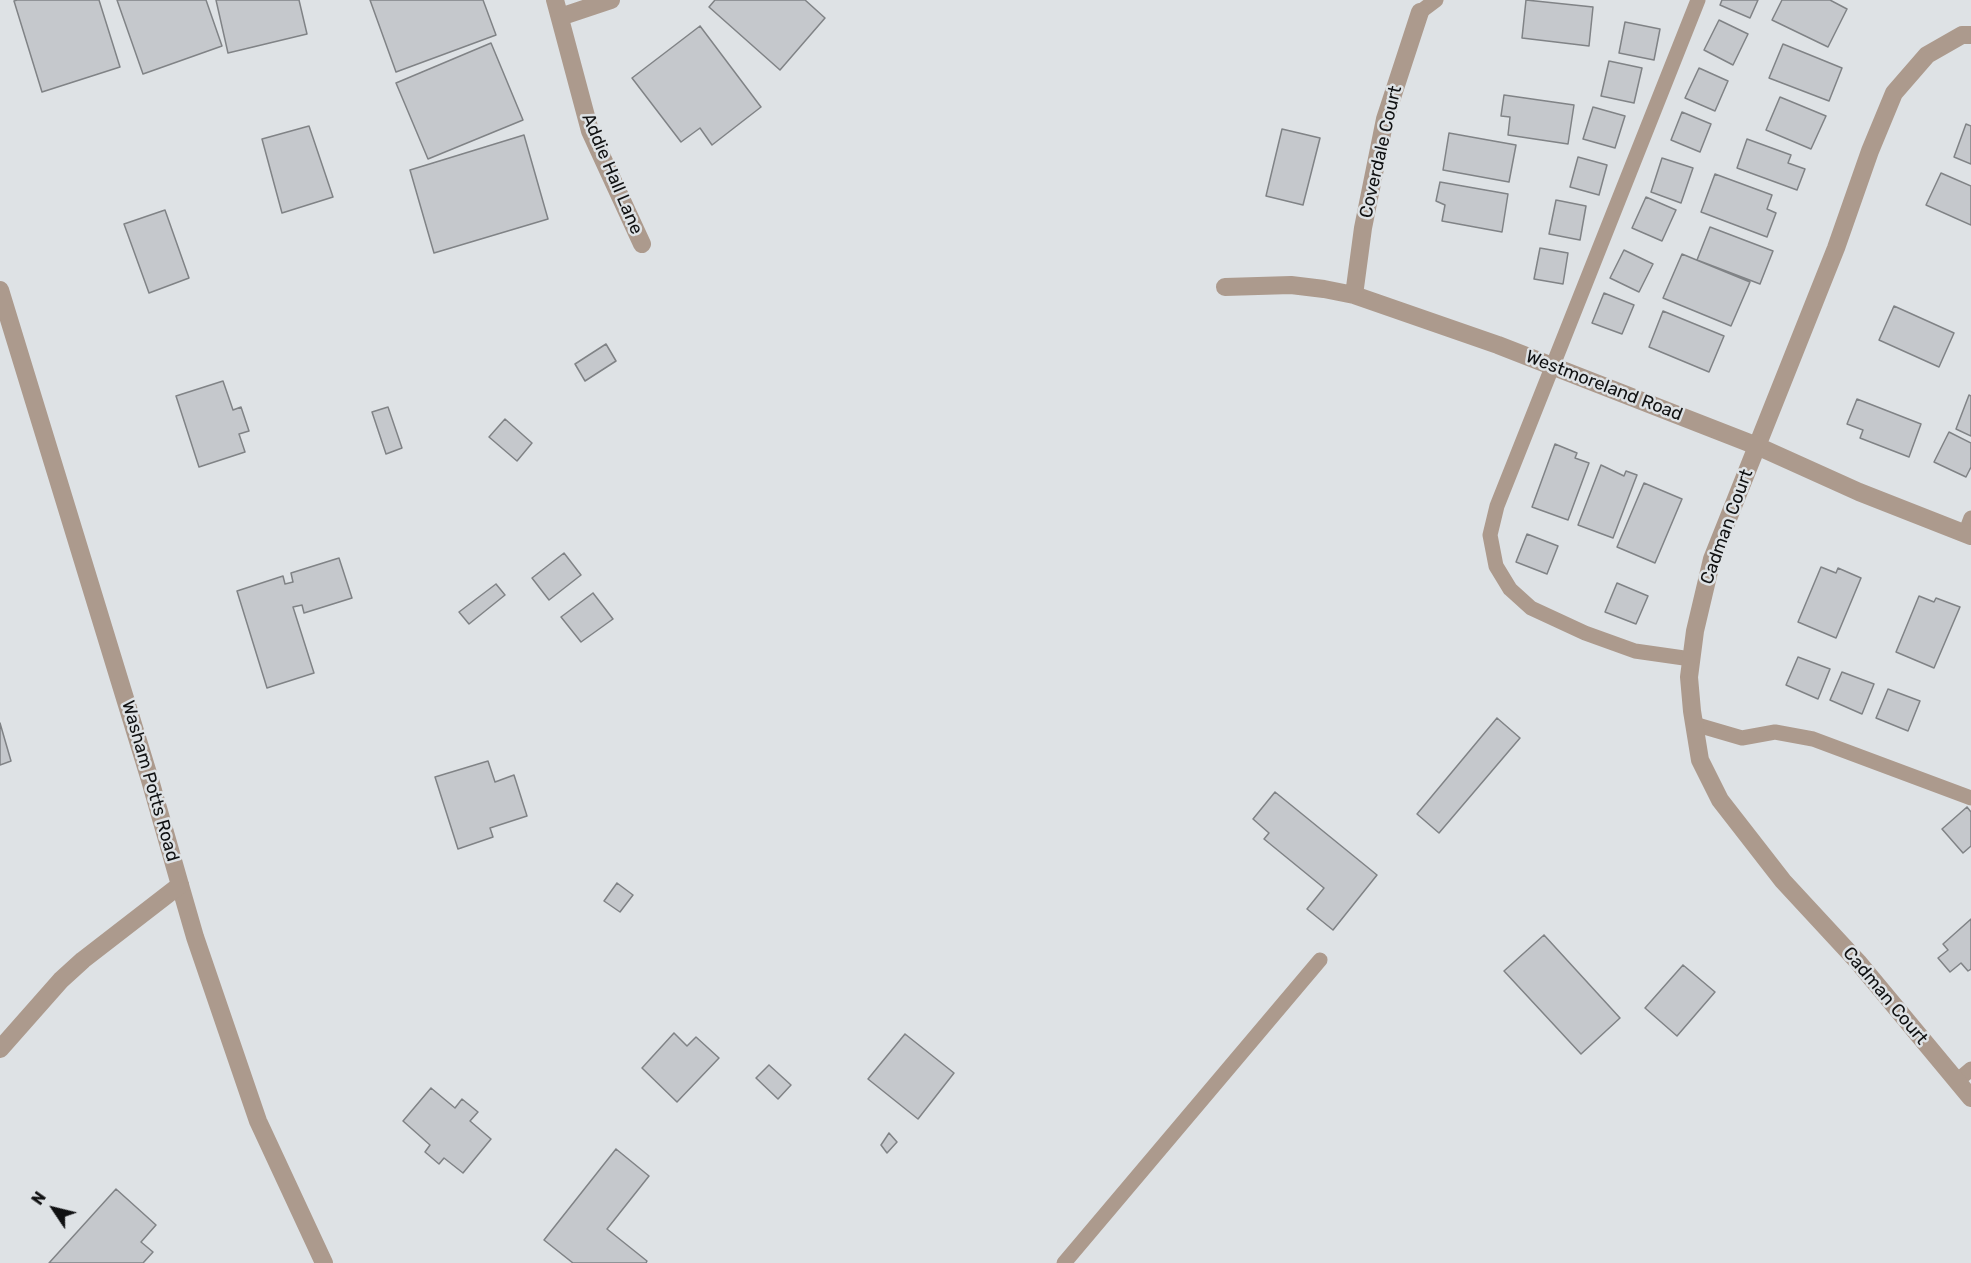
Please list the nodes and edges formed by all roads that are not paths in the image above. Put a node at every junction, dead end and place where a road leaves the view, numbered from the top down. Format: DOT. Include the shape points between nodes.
graph roads {
  1 [pos="611,0"];
  2 [pos="1436,0"];
  3 [pos="1698,0"];
  4 [pos="558,9"];
  5 [pos="1420,12"];
  6 [pos="1971,35"];
  7 [pos="642,244"];
  8 [pos="1225,288"];
  9 [pos="0,290"];
  10 [pos="1354,295"];
  11 [pos="1552,366"];
  12 [pos="1757,446"];
  13 [pos="1969,529"];
  14 [pos="1691,659"];
  15 [pos="1694,724"];
  16 [pos="1971,798"];
  17 [pos="180,885"];
  18 [pos="1320,960"];
  19 [pos="0,1048"];
  20 [pos="1964,1075"];
  21 [pos="1971,1098"];
  22 [pos="324,1263"];
  23 [pos="1064,1263"];
  1 -- 4 [label="street"];
  2 -- 5 [label="lane"];
  3 -- 11 [label="lane"];
  4 -- 7 [label="street, Addie Hall Lane" via="590,131"];
  5 -- 10 [label="street, Coverdale Court" via="1385,119"];
  6 -- 12 [label="street, Cadman Court" via="1962,35 1927,55 1894,93"];
  8 -- 10 [label="street, Westmoreland Road" via="1291,285"];
  9 -- 17 [label="street, Washam Potts Road"];
  10 -- 11 [label="street, Westmoreland Road"];
  11 -- 12 [label="street, Westmoreland Road"];
  11 -- 14 [label="lane" via="1497,506 1490,535 1496,566 1510,590 1531,608 1635,651"];
  12 -- 13 [label="street, Westmoreland Road" via="1859,492"];
  12 -- 14 [label="street, Cadman Court" via="1712,559"];
  14 -- 15 [label="street, Cadman Court"];
  15 -- 16 [label="lane" via="1742,738 1775,732 1813,739"];
  15 -- 20 [label="street, Cadman Court" via="1700,760 1720,800 1783,881"];
  17 -- 19 [label="street" via="83,960"];
  17 -- 22 [label="street, Washam Potts Road" via="258,1121"];
  18 -- 23 [label="lane"];
  20 -- 21 [label="street, Cadman Court"];
}
